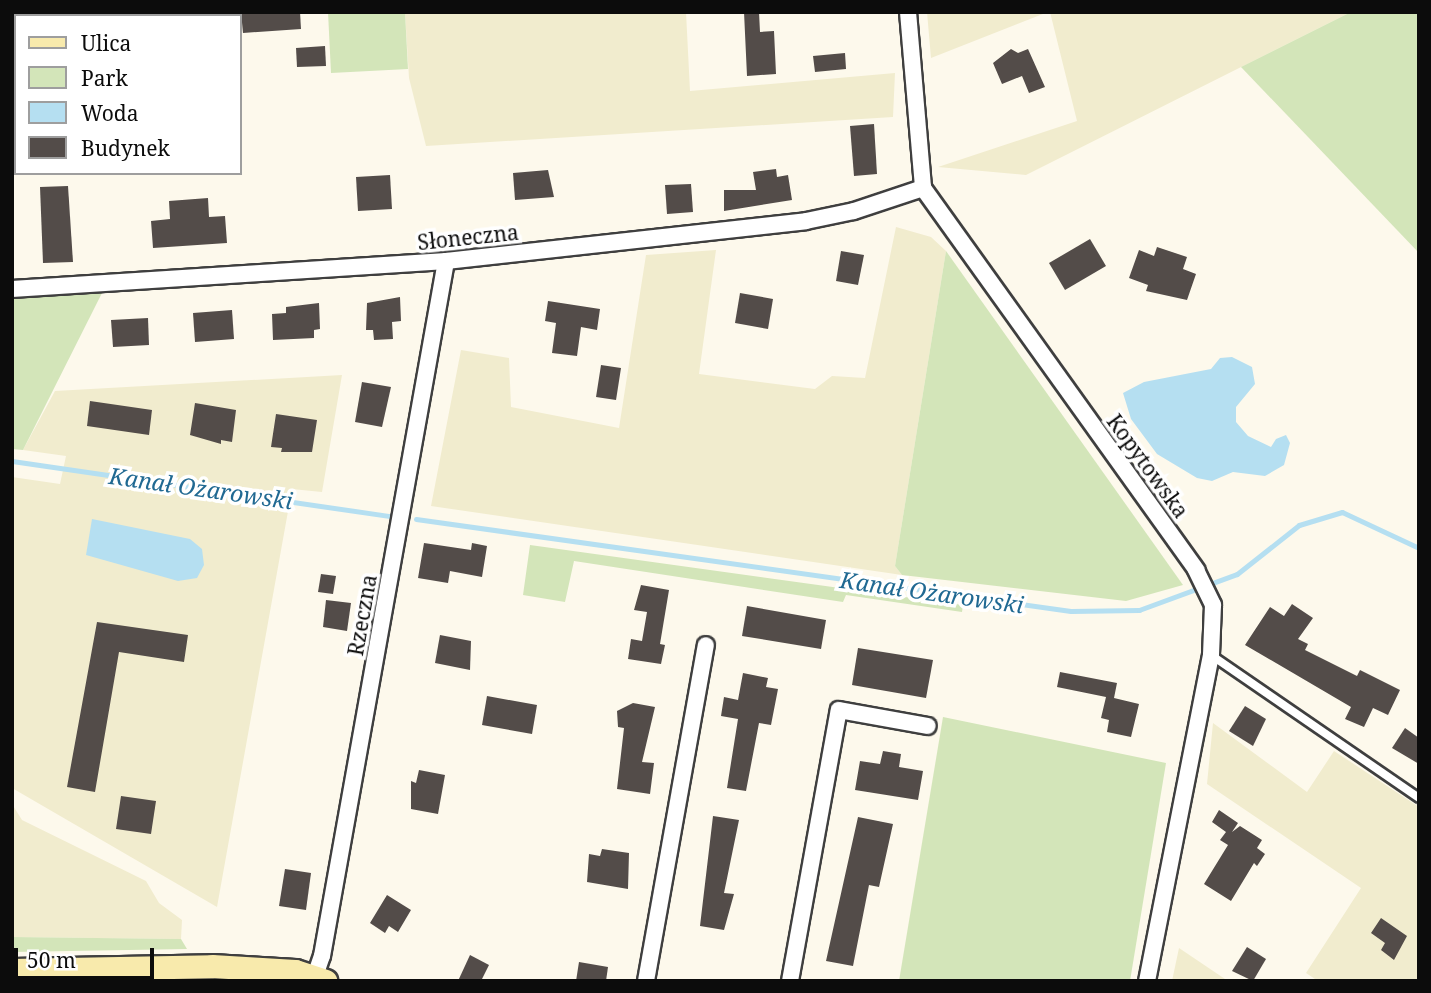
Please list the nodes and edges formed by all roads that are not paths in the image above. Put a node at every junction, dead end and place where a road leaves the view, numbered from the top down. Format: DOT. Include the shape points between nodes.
graph roads {
  1 [pos="908,12"];
  2 [pos="923,188"];
  3 [pos="446,261"];
  4 [pos="12,289"];
  5 [pos="706,645"];
  6 [pos="1211,655"];
  7 [pos="928,726"];
  8 [pos="1419,798"];
  9 [pos="12,970"];
  10 [pos="232,974"];
  11 [pos="320,978"];
  12 [pos="646,981"];
  13 [pos="790,981"];
  14 [pos="1146,981"];
  1 -- 2 [label="street"];
  2 -- 3 [label="street, Słoneczna" via="806,221"];
  2 -- 6 [label="street, Kopytowska" via="1204,586 1213,605"];
  3 -- 4 [label="street, Słoneczna"];
  3 -- 11 [label="street, Rzeczna"];
  5 -- 12 [label="street"];
  6 -- 8 [label="lane"];
  6 -- 14 [label="street, Kopytowska"];
  7 -- 13 [label="street" via="839,710"];
  9 -- 10 [label="main road"];
  10 -- 11 [label="main road"];
}
